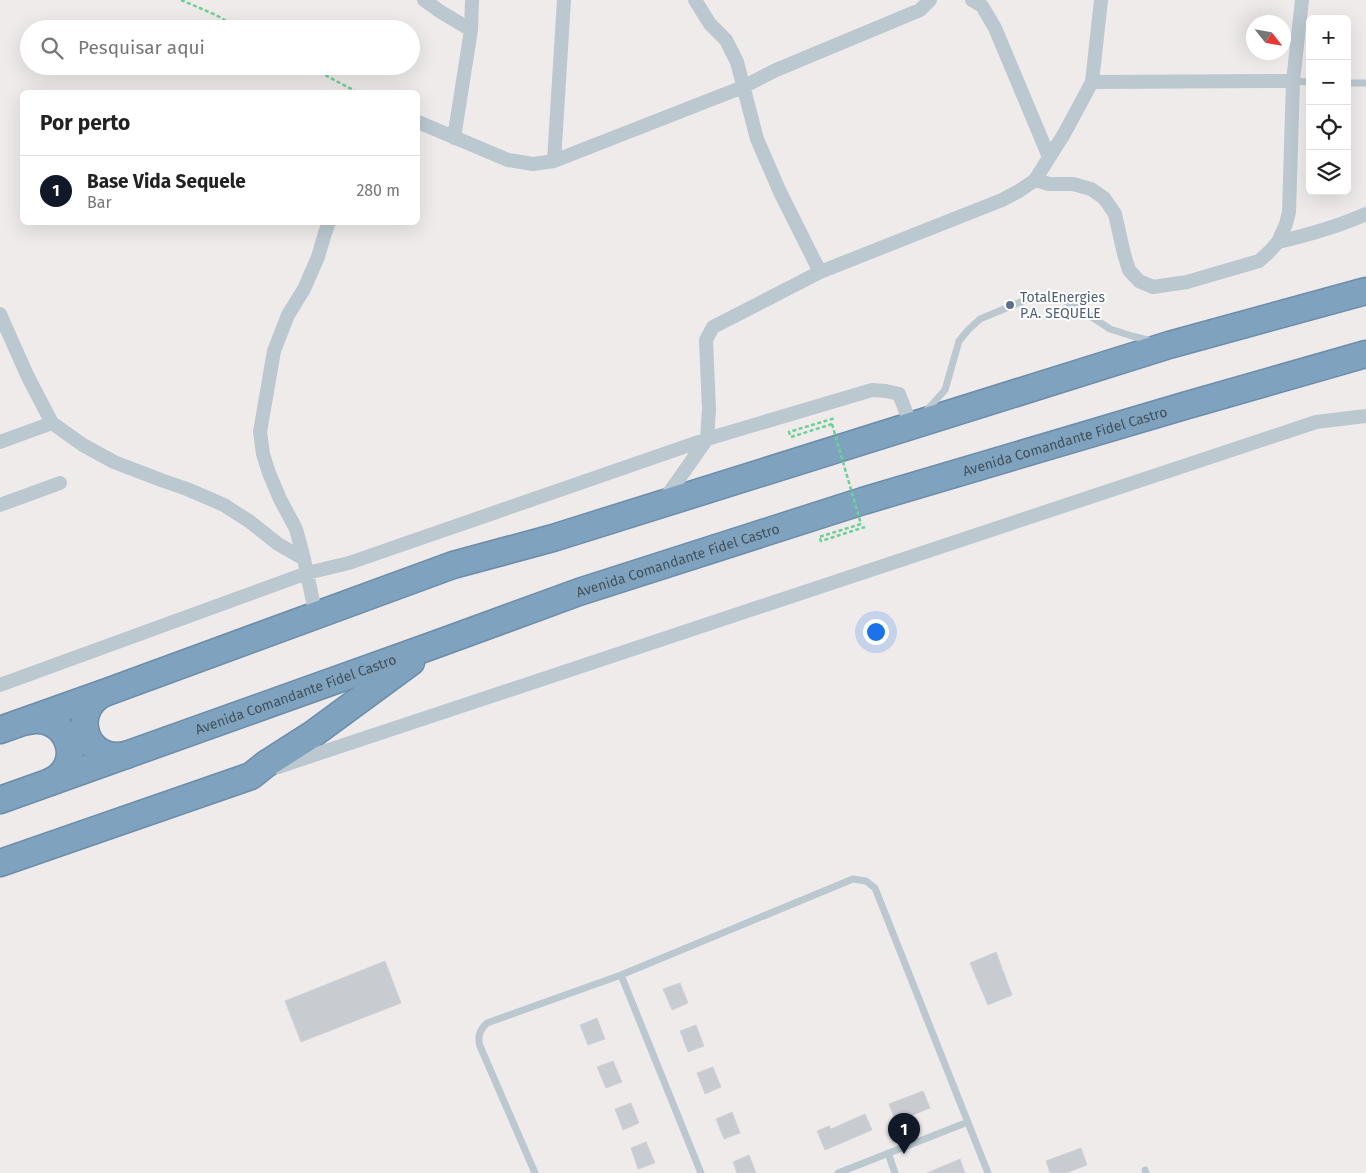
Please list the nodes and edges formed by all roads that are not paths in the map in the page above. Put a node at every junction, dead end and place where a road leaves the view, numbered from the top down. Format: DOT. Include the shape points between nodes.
graph roads {
  1 [pos="424,0"];
  2 [pos="472,0"];
  3 [pos="564,0"];
  4 [pos="695,0"];
  5 [pos="930,0"];
  6 [pos="972,0"];
  7 [pos="1101,0"];
  8 [pos="1302,0"];
  9 [pos="471,30"];
  10 [pos="1294,81"];
  11 [pos="1092,82"];
  12 [pos="1306,82"];
  13 [pos="1351,83"];
  14 [pos="1366,83"];
  15 [pos="743,87"];
  16 [pos="420,123"];
  17 [pos="454,138"];
  18 [pos="1049,157"];
  19 [pos="554,161"];
  20 [pos="1035,180"];
  21 [pos="1366,214"];
  22 [pos="328,225"];
  23 [pos="1278,242"];
  24 [pos="820,272"];
  25 [pos="1366,291"];
  26 [pos="0,314"];
  27 [pos="1169,345"];
  28 [pos="1366,354"];
  29 [pos="1366,416"];
  30 [pos="52,423"];
  31 [pos="911,425"];
  32 [pos="707,439"];
  33 [pos="0,442"];
  34 [pos="60,483"];
  35 [pos="662,503"];
  36 [pos="0,505"];
  37 [pos="304,559"];
  38 [pos="308,573"];
  39 [pos="316,616"];
  40 [pos="434,646"];
  41 [pos="0,685"];
  42 [pos="107,692"];
  43 [pos="28,721"];
  44 [pos="0,730"];
  45 [pos="129,754"];
  46 [pos="251,776"];
  47 [pos="49,782"];
  48 [pos="0,800"];
  49 [pos="0,863"];
  50 [pos="620,975"];
  51 [pos="968,1122"];
  52 [pos="888,1154"];
  53 [pos="535,1173"];
  54 [pos="701,1173"];
  55 [pos="838,1173"];
  56 [pos="895,1173"];
  57 [pos="988,1173"];
  1 -- 9 [label="street"];
  2 -- 9 [label="street"];
  3 -- 19 [label="street"];
  4 -- 15 [label="street" via="710,24 726,40 737,62"];
  5 -- 15 [label="street" via="920,10"];
  6 -- 18 [label="street" via="982,6 995,28"];
  7 -- 11 [label="street"];
  8 -- 10 [label="street"];
  9 -- 17 [label="street"];
  10 -- 11 [label="street"];
  10 -- 12 [label="lane"];
  10 -- 23 [label="street" via="1289,212"];
  11 -- 18 [label="street"];
  13 -- 14 [label="lane"];
  15 -- 19 [label="street"];
  15 -- 24 [label="street" via="757,139"];
  16 -- 17 [label="street"];
  17 -- 19 [label="street" via="508,160 533,164"];
  18 -- 20 [label="street"];
  20 -- 23 [label="street" via="1049,184 1073,184 1091,189 1104,198 1115,214 1129,270 1139,281 1153,287 1187,282 1259,261"];
  20 -- 24 [label="street" via="1002,200"];
  21 -- 23 [label="street" via="1319,232"];
  22 -- 37 [label="street" via="318,257 288,315 274,351 260,432 269,473 296,529"];
  24 -- 32 [label="street" via="713,326 706,340"];
  25 -- 27 [label="highway"];
  26 -- 30 [label="street"];
  27 -- 31 [label="highway"];
  27 -- 31 [label="lane" via="1110,329 1056,296 1033,297 980,319 968,330 959,341 946,390"];
  28 -- 40 [label="highway, Avenida Comandante Fidel Castro" via="862,501 579,592"];
  29 -- 46 [label="street" via="1316,422"];
  30 -- 33 [label="street"];
  30 -- 37 [label="street" via="114,462 224,505"];
  31 -- 32 [label="street" via="899,394 872,390"];
  31 -- 35 [label="highway"];
  32 -- 35 [label="street"];
  32 -- 38 [label="street" via="350,563"];
  34 -- 36 [label="street"];
  35 -- 39 [label="highway" via="553,538 453,565"];
  37 -- 38 [label="street"];
  38 -- 39 [label="street"];
  38 -- 41 [label="street"];
  39 -- 42 [label="highway"];
  40 -- 45 [label="highway, Avenida Comandante Fidel Castro"];
  40 -- 46 [label="highway"];
  42 -- 43 [label="highway"];
  42 -- 45 [label="highway" via="87,709 84,720 86,735 95,748 104,753"];
  43 -- 44 [label="highway"];
  43 -- 47 [label="highway" via="50,722 63,732 68,742 68,764 58,777"];
  45 -- 47 [label="highway, Avenida Comandante Fidel Castro"];
  46 -- 49 [label="highway"];
  47 -- 48 [label="highway, Avenida Comandante Fidel Castro"];
  50 -- 51 [label="lane" via="853,879 866,881 875,888"];
  50 -- 53 [label="lane" via="488,1023 479,1034 480,1046"];
  50 -- 54 [label="lane"];
  51 -- 52 [label="lane"];
  51 -- 57 [label="lane"];
  52 -- 55 [label="lane"];
  52 -- 56 [label="lane"];
}
